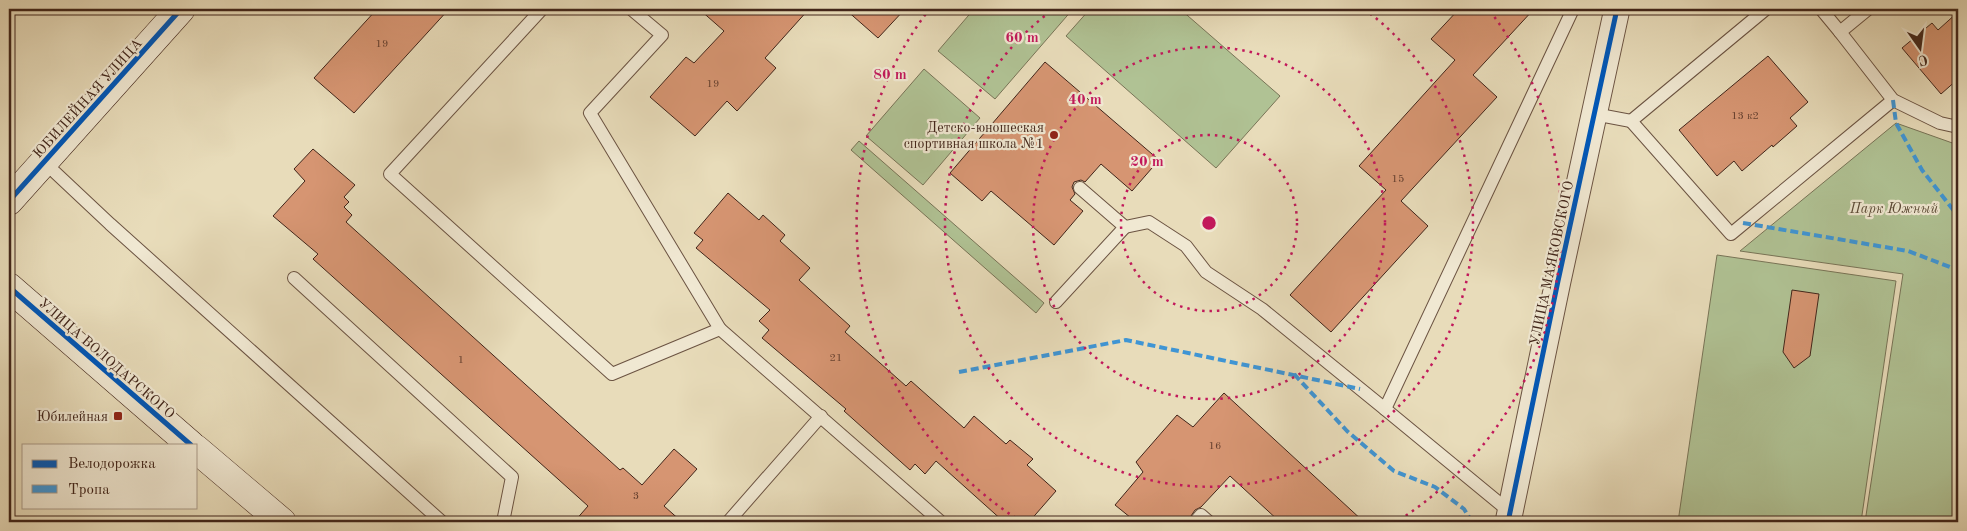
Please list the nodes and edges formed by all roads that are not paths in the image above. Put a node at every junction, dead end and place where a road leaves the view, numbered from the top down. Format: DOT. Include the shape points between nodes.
graph roads {
  1 [pos="181,9"];
  2 [pos="542,9"];
  3 [pos="631,9"];
  4 [pos="1573,9"];
  5 [pos="1617,9"];
  6 [pos="1766,9"];
  7 [pos="1821,9"];
  8 [pos="1868,9"];
  9 [pos="1840,32"];
  10 [pos="1893,100"];
  11 [pos="1594,114"];
  12 [pos="1631,121"];
  13 [pos="1958,127"];
  14 [pos="44,162"];
  15 [pos="1080,188"];
  16 [pos="9,201"];
  17 [pos="1125,227"];
  18 [pos="294,278"];
  19 [pos="9,287"];
  20 [pos="1056,302"];
  21 [pos="720,329"];
  22 [pos="1386,409"];
  23 [pos="821,416"];
  24 [pos="190,444"];
  25 [pos="198,451"];
  26 [pos="1509,517"];
  27 [pos="282,522"];
  28 [pos="442,522"];
  29 [pos="503,522"];
  30 [pos="728,522"];
  31 [pos="941,522"];
  32 [pos="1195,522"];
  33 [pos="1209,522"];
  1 -- 14 [label="street, ЮБИЛЕЙНАЯ УЛИЦА"];
  2 -- 21 [label="lane" via="390,174 612,374"];
  3 -- 21 [label="lane" via="662,35 590,113"];
  4 -- 22 [label="lane"];
  5 -- 11 [label="street, УЛИЦА МАЯКОВСКОГО"];
  6 -- 12 [label="lane"];
  7 -- 9 [label="lane"];
  8 -- 9 [label="lane"];
  9 -- 10 [label="lane"];
  10 -- 12 [label="lane" via="1731,234"];
  10 -- 13 [label="lane" via="1940,123"];
  11 -- 12 [label="lane"];
  11 -- 26 [label="street, УЛИЦА МАЯКОВСКОГО"];
  14 -- 16 [label="street, ЮБИЛЕЙНАЯ УЛИЦА"];
  14 -- 28 [label="lane"];
  15 -- 17 [label="lane"];
  17 -- 20 [label="lane"];
  17 -- 22 [label="lane" via="1150,222 1186,246 1206,272 1262,309"];
  18 -- 29 [label="lane" via="512,477"];
  19 -- 24 [label="street, УЛИЦА ВОЛОДАРСКОГО"];
  21 -- 23 [label="lane"];
  22 -- 26 [label="lane"];
  23 -- 30 [label="lane"];
  23 -- 31 [label="lane"];
  25 -- 27 [label="street"];
  32 -- 33 [label="lane" via="1201,515"];
}
